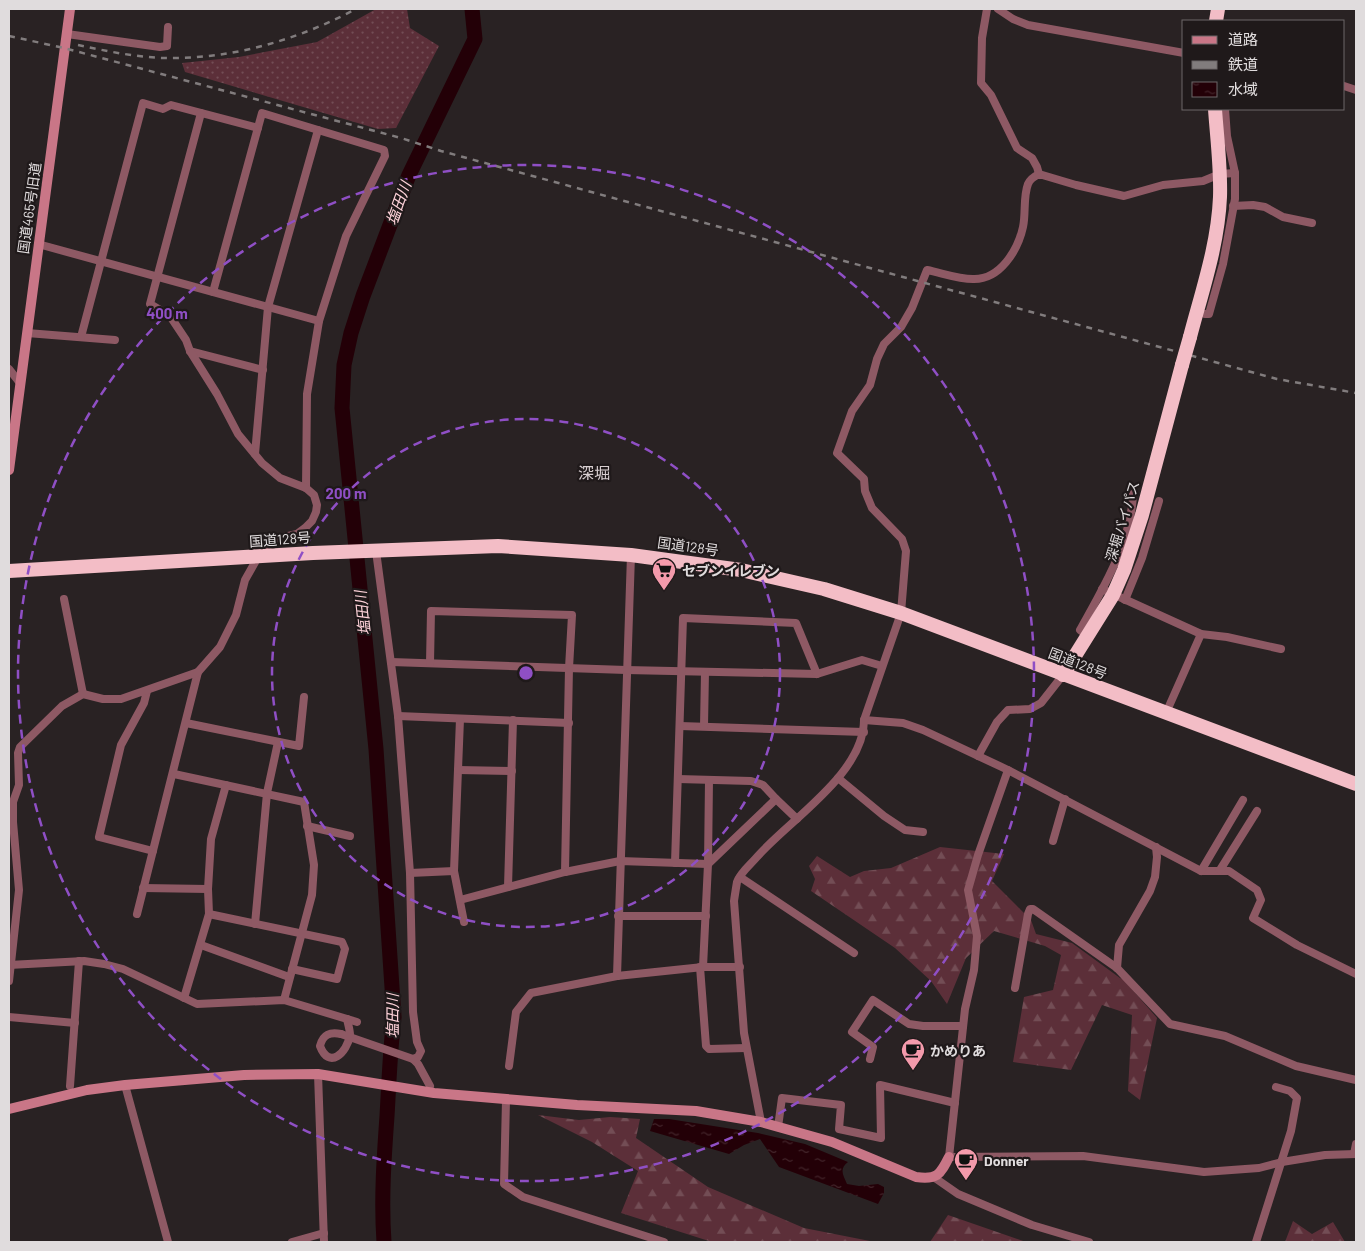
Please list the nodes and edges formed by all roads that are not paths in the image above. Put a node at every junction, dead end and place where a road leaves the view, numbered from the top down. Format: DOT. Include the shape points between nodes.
graph roads {
  1 [pos="70,9"];
  2 [pos="987,9"];
  3 [pos="998,9"];
  4 [pos="168,27"];
  5 [pos="67,34"];
  6 [pos="1182,53"];
  7 [pos="1215,110"];
  8 [pos="1225,110"];
  9 [pos="201,113"];
  10 [pos="258,128"];
  11 [pos="318,130"];
  12 [pos="1235,173"];
  13 [pos="1039,174"];
  14 [pos="1220,174"];
  15 [pos="1233,206"];
  16 [pos="1312,223"];
  17 [pos="38,244"];
  18 [pos="100,262"];
  19 [pos="157,276"];
  20 [pos="213,292"];
  21 [pos="268,307"];
  22 [pos="1205,314"];
  23 [pos="319,321"];
  24 [pos="27,333"];
  25 [pos="81,337"];
  26 [pos="116,340"];
  27 [pos="190,351"];
  28 [pos="9,368"];
  29 [pos="264,370"];
  30 [pos="20,383"];
  31 [pos="255,454"];
  32 [pos="9,470"];
  33 [pos="306,488"];
  34 [pos="1133,494"];
  35 [pos="1159,501"];
  36 [pos="376,551"];
  37 [pos="631,555"];
  38 [pos="258,557"];
  39 [pos="9,572"];
  40 [pos="1114,595"];
  41 [pos="64,599"];
  42 [pos="900,613"];
  43 [pos="1201,634"];
  44 [pos="1282,649"];
  45 [pos="391,662"];
  46 [pos="430,664"];
  47 [pos="882,666"];
  48 [pos="569,668"];
  49 [pos="626,670"];
  50 [pos="681,671"];
  51 [pos="198,672"];
  52 [pos="705,672"];
  53 [pos="818,674"];
  54 [pos="1063,675"];
  55 [pos="146,691"];
  56 [pos="84,694"];
  57 [pos="304,697"];
  58 [pos="1166,713"];
  59 [pos="398,716"];
  60 [pos="460,719"];
  61 [pos="514,720"];
  62 [pos="864,720"];
  63 [pos="186,723"];
  64 [pos="569,723"];
  65 [pos="680,726"];
  66 [pos="704,726"];
  67 [pos="864,732"];
  68 [pos="278,742"];
  69 [pos="978,756"];
  70 [pos="9,766"];
  71 [pos="19,766"];
  72 [pos="458,770"];
  73 [pos="512,770"];
  74 [pos="1008,770"];
  75 [pos="174,774"];
  76 [pos="838,778"];
  77 [pos="678,779"];
  78 [pos="709,780"];
  79 [pos="1356,784"];
  80 [pos="226,785"];
  81 [pos="267,793"];
  82 [pos="776,799"];
  83 [pos="1065,799"];
  84 [pos="1243,800"];
  85 [pos="1257,811"];
  86 [pos="797,819"];
  87 [pos="307,826"];
  88 [pos="923,832"];
  89 [pos="350,836"];
  90 [pos="1053,841"];
  91 [pos="1156,847"];
  92 [pos="153,850"];
  93 [pos="12,858"];
  94 [pos="620,861"];
  95 [pos="675,863"];
  96 [pos="708,864"];
  97 [pos="1201,870"];
  98 [pos="1220,870"];
  99 [pos="454,871"];
  100 [pos="565,872"];
  101 [pos="410,873"];
  102 [pos="740,877"];
  103 [pos="508,887"];
  104 [pos="143,888"];
  105 [pos="208,889"];
  106 [pos="460,900"];
  107 [pos="137,914"];
  108 [pos="209,914"];
  109 [pos="618,916"];
  110 [pos="706,916"];
  111 [pos="464,922"];
  112 [pos="255,924"];
  113 [pos="300,934"];
  114 [pos="201,945"];
  115 [pos="854,953"];
  116 [pos="79,961"];
  117 [pos="10,964"];
  118 [pos="702,967"];
  119 [pos="740,967"];
  120 [pos="1116,968"];
  121 [pos="292,969"];
  122 [pos="1356,974"];
  123 [pos="617,976"];
  124 [pos="289,977"];
  125 [pos="9,980"];
  126 [pos="1014,988"];
  127 [pos="184,998"];
  128 [pos="284,1000"];
  129 [pos="9,1016"];
  130 [pos="347,1019"];
  131 [pos="357,1022"];
  132 [pos="75,1023"];
  133 [pos="964,1026"];
  134 [pos="746,1048"];
  135 [pos="870,1058"];
  136 [pos="413,1059"];
  137 [pos="510,1066"];
  138 [pos="318,1074"];
  139 [pos="1356,1080"];
  140 [pos="125,1085"];
  141 [pos="70,1086"];
  142 [pos="1276,1087"];
  143 [pos="432,1090"];
  144 [pos="506,1100"];
  145 [pos="955,1103"];
  146 [pos="9,1109"];
  147 [pos="761,1122"];
  148 [pos="778,1127"];
  149 [pos="1356,1144"];
  150 [pos="1355,1154"];
  151 [pos="949,1157"];
  152 [pos="1282,1162"];
  153 [pos="935,1178"];
  154 [pos="324,1233"];
  155 [pos="168,1242"];
  156 [pos="292,1242"];
  157 [pos="324,1242"];
  158 [pos="664,1242"];
  159 [pos="1090,1242"];
  160 [pos="1256,1242"];
  1 -- 5 [label="street, 国道465号旧道"];
  2 -- 13 [label="street" via="982,38 981,83 992,95 1017,148 1032,158"];
  3 -- 6 [label="street" via="1028,25"];
  4 -- 5 [label="street" via="168,46 160,47"];
  5 -- 17 [label="street, 国道465号旧道"];
  7 -- 14 [label="highway"];
  8 -- 12 [label="street"];
  9 -- 10 [label="street"];
  9 -- 18 [label="street" via="171,105 163,109 143,103"];
  9 -- 19 [label="street"];
  10 -- 11 [label="street" via="262,113"];
  10 -- 20 [label="street"];
  11 -- 21 [label="street"];
  11 -- 23 [label="street" via="384,150 385,156 346,236"];
  12 -- 14 [label="street"];
  12 -- 15 [label="street"];
  13 -- 14 [label="street" via="1124,196 1162,186 1203,181"];
  13 -- 42 [label="street" via="1028,183 1023,228 1002,267 984,278 973,279 927,270 901,327 884,344 870,385 852,411 837,453 864,479 872,508 902,539 906,551"];
  14 -- 40 [label="highway, 深堀バイパス, bridge" via="1216,233 1190,337 1142,515"];
  15 -- 16 [label="street" via="1265,207 1283,217"];
  15 -- 22 [label="street" via="1210,314"];
  17 -- 18 [label="street"];
  17 -- 24 [label="street, 国道465号旧道"];
  18 -- 19 [label="street"];
  18 -- 25 [label="street"];
  19 -- 20 [label="street"];
  19 -- 27 [label="street" via="150,304 170,316"];
  20 -- 21 [label="street"];
  21 -- 23 [label="street"];
  21 -- 29 [label="street"];
  23 -- 33 [label="street" via="307,394"];
  24 -- 25 [label="street"];
  24 -- 30 [label="street, 国道465号旧道"];
  25 -- 26 [label="street"];
  27 -- 29 [label="street"];
  27 -- 31 [label="street" via="238,434"];
  28 -- 30 [label="street"];
  29 -- 31 [label="street"];
  30 -- 32 [label="street, 国道465号旧道"];
  31 -- 33 [label="street" via="280,478"];
  33 -- 38 [label="street" via="314,495 316,505 312,520 296,534 276,539"];
  34 -- 40 [label="street" via="1132,513 1116,560"];
  35 -- 40 [label="street" via="1142,558"];
  36 -- 37 [label="highway, 国道128号" via="498,546"];
  36 -- 38 [label="highway, 国道128号"];
  36 -- 45 [label="street"];
  37 -- 42 [label="highway, 国道128号" via="741,570 824,589"];
  37 -- 49 [label="street"];
  38 -- 39 [label="highway, 国道128号"];
  38 -- 51 [label="street" via="245,580 236,615 220,647"];
  40 -- 43 [label="street"];
  40 -- 54 [label="highway, 深堀バイパス"];
  41 -- 56 [label="street"];
  42 -- 47 [label="street"];
  42 -- 54 [label="highway, 国道128号"];
  43 -- 44 [label="street" via="1227,636"];
  43 -- 58 [label="street"];
  45 -- 46 [label="street"];
  45 -- 59 [label="street"];
  46 -- 48 [label="street"];
  46 -- 48 [label="street" via="431,611 572,615"];
  47 -- 53 [label="street" via="862,660"];
  47 -- 62 [label="street"];
  48 -- 49 [label="street"];
  48 -- 64 [label="street"];
  49 -- 50 [label="street"];
  49 -- 94 [label="street"];
  50 -- 52 [label="street"];
  50 -- 53 [label="street" via="683,618 796,623"];
  50 -- 65 [label="street"];
  51 -- 55 [label="street"];
  51 -- 63 [label="street"];
  52 -- 53 [label="street"];
  52 -- 66 [label="street"];
  54 -- 58 [label="highway, 国道128号"];
  54 -- 69 [label="street" via="1041,704 1030,709 1008,710 997,722"];
  55 -- 56 [label="street" via="120,699"];
  55 -- 92 [label="street" via="144,703 121,745 99,837"];
  56 -- 71 [label="street" via="62,706 20,747"];
  57 -- 68 [label="street" via="299,746"];
  58 -- 79 [label="highway, 国道128号"];
  59 -- 60 [label="street"];
  59 -- 101 [label="street"];
  60 -- 61 [label="street"];
  60 -- 72 [label="street"];
  61 -- 64 [label="street"];
  61 -- 73 [label="street"];
  62 -- 67 [label="street"];
  62 -- 69 [label="street" via="903,722"];
  63 -- 68 [label="street"];
  63 -- 75 [label="street"];
  64 -- 100 [label="street"];
  65 -- 66 [label="street"];
  65 -- 77 [label="street"];
  66 -- 67 [label="street"];
  67 -- 76 [label="street" via="857,750"];
  68 -- 81 [label="street"];
  69 -- 74 [label="street"];
  70 -- 71 [label="street"];
  71 -- 93 [label="street" via="19,785 13,802"];
  72 -- 73 [label="street"];
  72 -- 99 [label="street"];
  73 -- 103 [label="street"];
  74 -- 83 [label="street"];
  74 -- 133 [label="street" via="968,890 977,936"];
  75 -- 80 [label="street"];
  75 -- 92 [label="street"];
  76 -- 86 [label="street"];
  76 -- 88 [label="street" via="905,830"];
  77 -- 78 [label="street"];
  77 -- 95 [label="street"];
  78 -- 82 [label="street" via="750,781 763,785"];
  78 -- 96 [label="street"];
  80 -- 81 [label="street"];
  80 -- 105 [label="street" via="211,840"];
  81 -- 87 [label="street" via="304,802"];
  81 -- 112 [label="street"];
  82 -- 86 [label="street"];
  82 -- 96 [label="street"];
  83 -- 90 [label="street"];
  83 -- 91 [label="street"];
  84 -- 97 [label="street"];
  85 -- 98 [label="street"];
  86 -- 102 [label="street" via="767,845"];
  87 -- 89 [label="street"];
  87 -- 113 [label="street" via="314,865 312,895"];
  91 -- 97 [label="street"];
  91 -- 120 [label="street" via="1155,877 1119,945"];
  92 -- 104 [label="street"];
  93 -- 117 [label="street" via="19,890"];
  94 -- 95 [label="street"];
  94 -- 100 [label="street"];
  94 -- 109 [label="street"];
  95 -- 96 [label="street"];
  96 -- 110 [label="street"];
  97 -- 98 [label="street"];
  98 -- 122 [label="street" via="1229,871 1257,890 1261,900 1253,918 1297,945"];
  99 -- 101 [label="street"];
  99 -- 106 [label="street"];
  100 -- 103 [label="street"];
  101 -- 136 [label="street" via="413,1012 421,1051"];
  102 -- 115 [label="street"];
  102 -- 119 [label="street" via="734,900"];
  103 -- 106 [label="street"];
  104 -- 105 [label="street"];
  104 -- 107 [label="street"];
  105 -- 108 [label="street"];
  106 -- 111 [label="street"];
  108 -- 112 [label="street"];
  108 -- 114 [label="street"];
  109 -- 110 [label="street"];
  109 -- 123 [label="street"];
  110 -- 118 [label="street"];
  112 -- 113 [label="street"];
  113 -- 121 [label="street"];
  113 -- 121 [label="street" via="342,942 345,949 337,979"];
  114 -- 124 [label="street"];
  114 -- 127 [label="street"];
  116 -- 117 [label="street"];
  116 -- 127 [label="street" via="123,969"];
  116 -- 132 [label="street"];
  117 -- 125 [label="street"];
  118 -- 119 [label="street"];
  118 -- 123 [label="street"];
  118 -- 134 [label="street" via="706,1046 709,1049"];
  119 -- 134 [label="street"];
  120 -- 126 [label="street" via="1035,910 1030,910"];
  120 -- 139 [label="street" via="1170,1024 1225,1036 1296,1066"];
  121 -- 124 [label="street"];
  123 -- 137 [label="street" via="531,993 516,1012"];
  124 -- 128 [label="street"];
  127 -- 128 [label="street" via="197,1004"];
  128 -- 130 [label="street"];
  129 -- 132 [label="street"];
  130 -- 131 [label="street"];
  130 -- 136 [label="street, bridge" via="350,1034 343,1053 332,1058 325,1055 320,1046 322,1039 333,1033 341,1034"];
  132 -- 141 [label="street"];
  133 -- 135 [label="street" via="908,1024 873,1000 852,1032 872,1047"];
  133 -- 145 [label="street"];
  134 -- 147 [label="street"];
  136 -- 143 [label="street"];
  138 -- 140 [label="street"];
  138 -- 143 [label="street"];
  138 -- 154 [label="street"];
  140 -- 146 [label="street" via="86,1090"];
  140 -- 155 [label="street"];
  142 -- 152 [label="street" via="1290,1091 1297,1098"];
  143 -- 144 [label="street"];
  144 -- 147 [label="street" via="696,1111"];
  144 -- 158 [label="street" via="504,1184 523,1198"];
  145 -- 148 [label="street" via="880,1085 881,1138 839,1130 841,1105 782,1098"];
  145 -- 151 [label="street"];
  147 -- 148 [label="street"];
  148 -- 153 [label="street" via="832,1142 916,1177"];
  149 -- 150 [label="street"];
  150 -- 152 [label="street"];
  151 -- 152 [label="street" via="1083,1156 1204,1172 1259,1168"];
  151 -- 153 [label="street"];
  152 -- 160 [label="street"];
  153 -- 159 [label="street" via="958,1194 1032,1225"];
  154 -- 156 [label="street"];
  154 -- 157 [label="street"];
}
